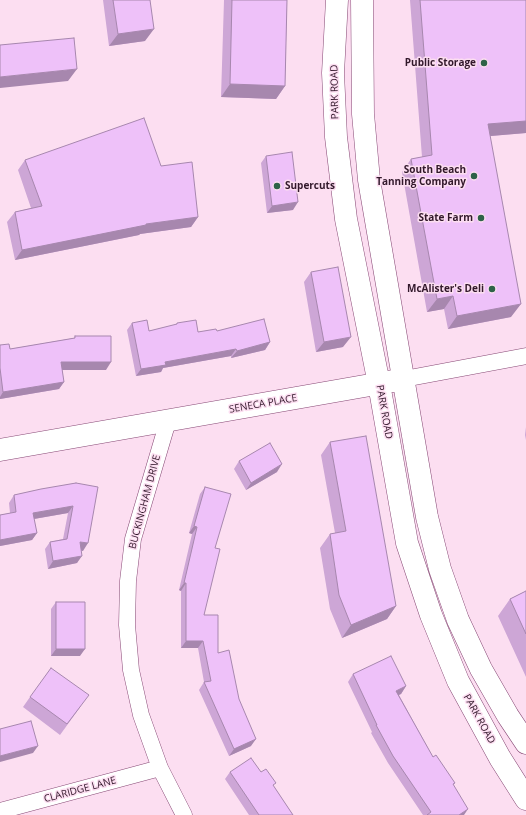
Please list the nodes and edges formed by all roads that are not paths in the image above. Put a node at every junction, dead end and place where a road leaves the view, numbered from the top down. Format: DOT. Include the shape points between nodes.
graph roads {
  1 [pos="337,0"];
  2 [pos="362,0"];
  3 [pos="526,356"];
  4 [pos="404,379"];
  5 [pos="379,384"];
  6 [pos="168,421"];
  7 [pos="0,450"];
  8 [pos="526,743"];
  9 [pos="160,768"];
  10 [pos="526,799"];
  11 [pos="0,811"];
  12 [pos="184,815"];
  1 -- 5 [label="main road, PARK ROAD" via="334,73 336,137 346,219"];
  2 -- 4 [label="main road" via="363,114 369,180"];
  3 -- 4 [label="street, SENECA PLACE"];
  4 -- 5 [label="main road, SENECA PLACE"];
  4 -- 8 [label="main road" via="427,517 440,569 458,620 481,669"];
  5 -- 6 [label="main road, SENECA PLACE"];
  5 -- 10 [label="main road, PARK ROAD" via="407,544 431,615 458,681"];
  6 -- 7 [label="main road, SENECA PLACE"];
  6 -- 9 [label="street, BUCKINGHAM DRIVE" via="133,539 128,581 127,625 131,670 141,715"];
  9 -- 11 [label="street, CLARIDGE LANE"];
  9 -- 12 [label="street, BUCKINGHAM DRIVE"];
}
